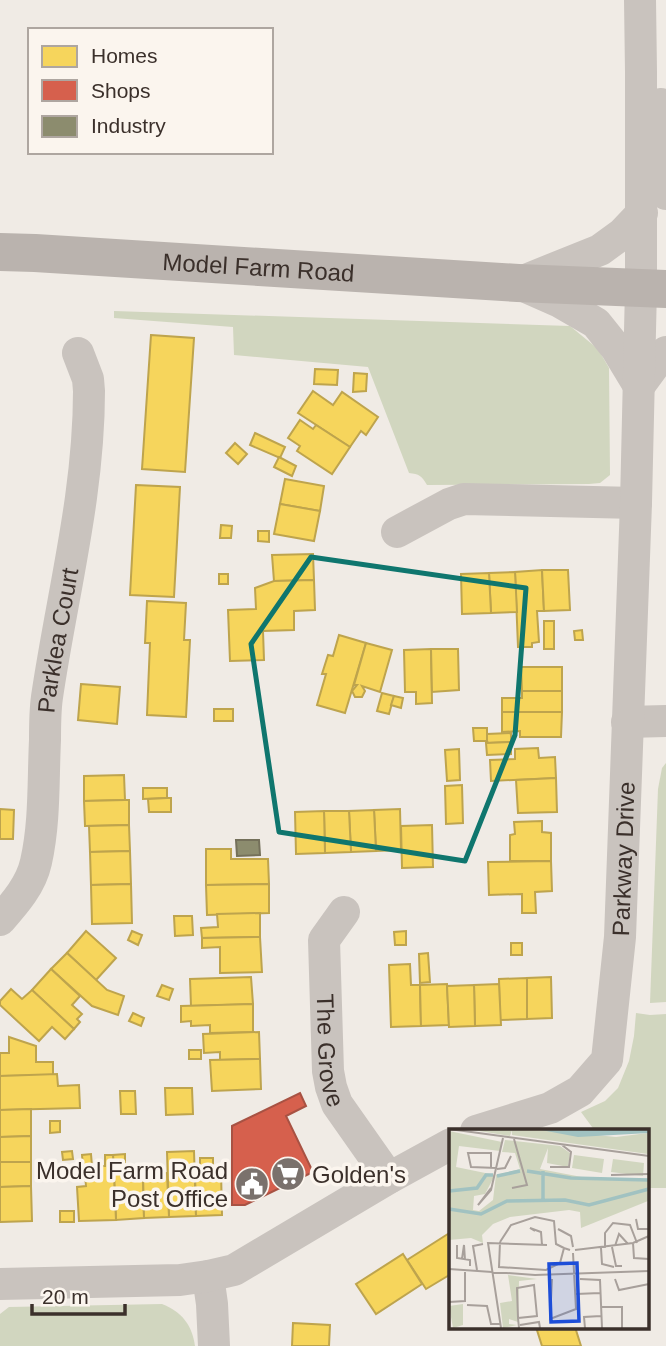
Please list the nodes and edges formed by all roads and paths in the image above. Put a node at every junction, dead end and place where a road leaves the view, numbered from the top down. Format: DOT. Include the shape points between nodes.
graph roads {
  1 [pos="640,0"];
  2 [pos="641,72"];
  3 [pos="666,194"];
  4 [pos="642,213"];
  5 [pos="0,252"];
  6 [pos="519,283"];
  7 [pos="654,289"];
  8 [pos="666,352"];
  9 [pos="78,353"];
  10 [pos="639,386"];
  11 [pos="636,503"];
  12 [pos="397,532"];
  13 [pos="666,720"];
  14 [pos="627,722"];
  15 [pos="344,912"];
  16 [pos="0,920"];
  17 [pos="482,1129"];
  18 [pos="449,1145"];
  19 [pos="389,1178"];
  20 [pos="208,1276"];
  21 [pos="0,1284"];
  22 [pos="214,1346"];
  1 -- 2 [label="street, Parkway Drive"];
  2 -- 3 [label="street" via="661,95"];
  2 -- 4 [label="street, Parkway Drive"];
  4 -- 6 [label="street" via="600,250"];
  4 -- 7 [label="street, Parkway Drive"];
  5 -- 6 [label="main road, Model Farm Road"];
  6 -- 7 [label="main road, Model Farm Road"];
  6 -- 10 [label="street, Model Farm Road" via="596,323"];
  7 -- 10 [label="street, Parkway Drive"];
  8 -- 10 [label="street"];
  9 -- 16 [label="street, Parklea Court" via="89,391 84,480 46,700 40,838 29,882"];
  10 -- 11 [label="street, Parkway Drive"];
  11 -- 12 [label="street" via="464,499"];
  11 -- 14 [label="street, Parkway Drive"];
  13 -- 14 [label="street"];
  14 -- 17 [label="street, Parkway Drive" via="620,937 607,1060 580,1091 550,1108"];
  15 -- 19 [label="street, The Grove" via="324,940 328,1071 337,1104"];
  18 -- 19 [label="street"];
  19 -- 20 [label="street" via="234,1270"];
  20 -- 21 [label="street"];
  20 -- 22 [label="street"];
}
